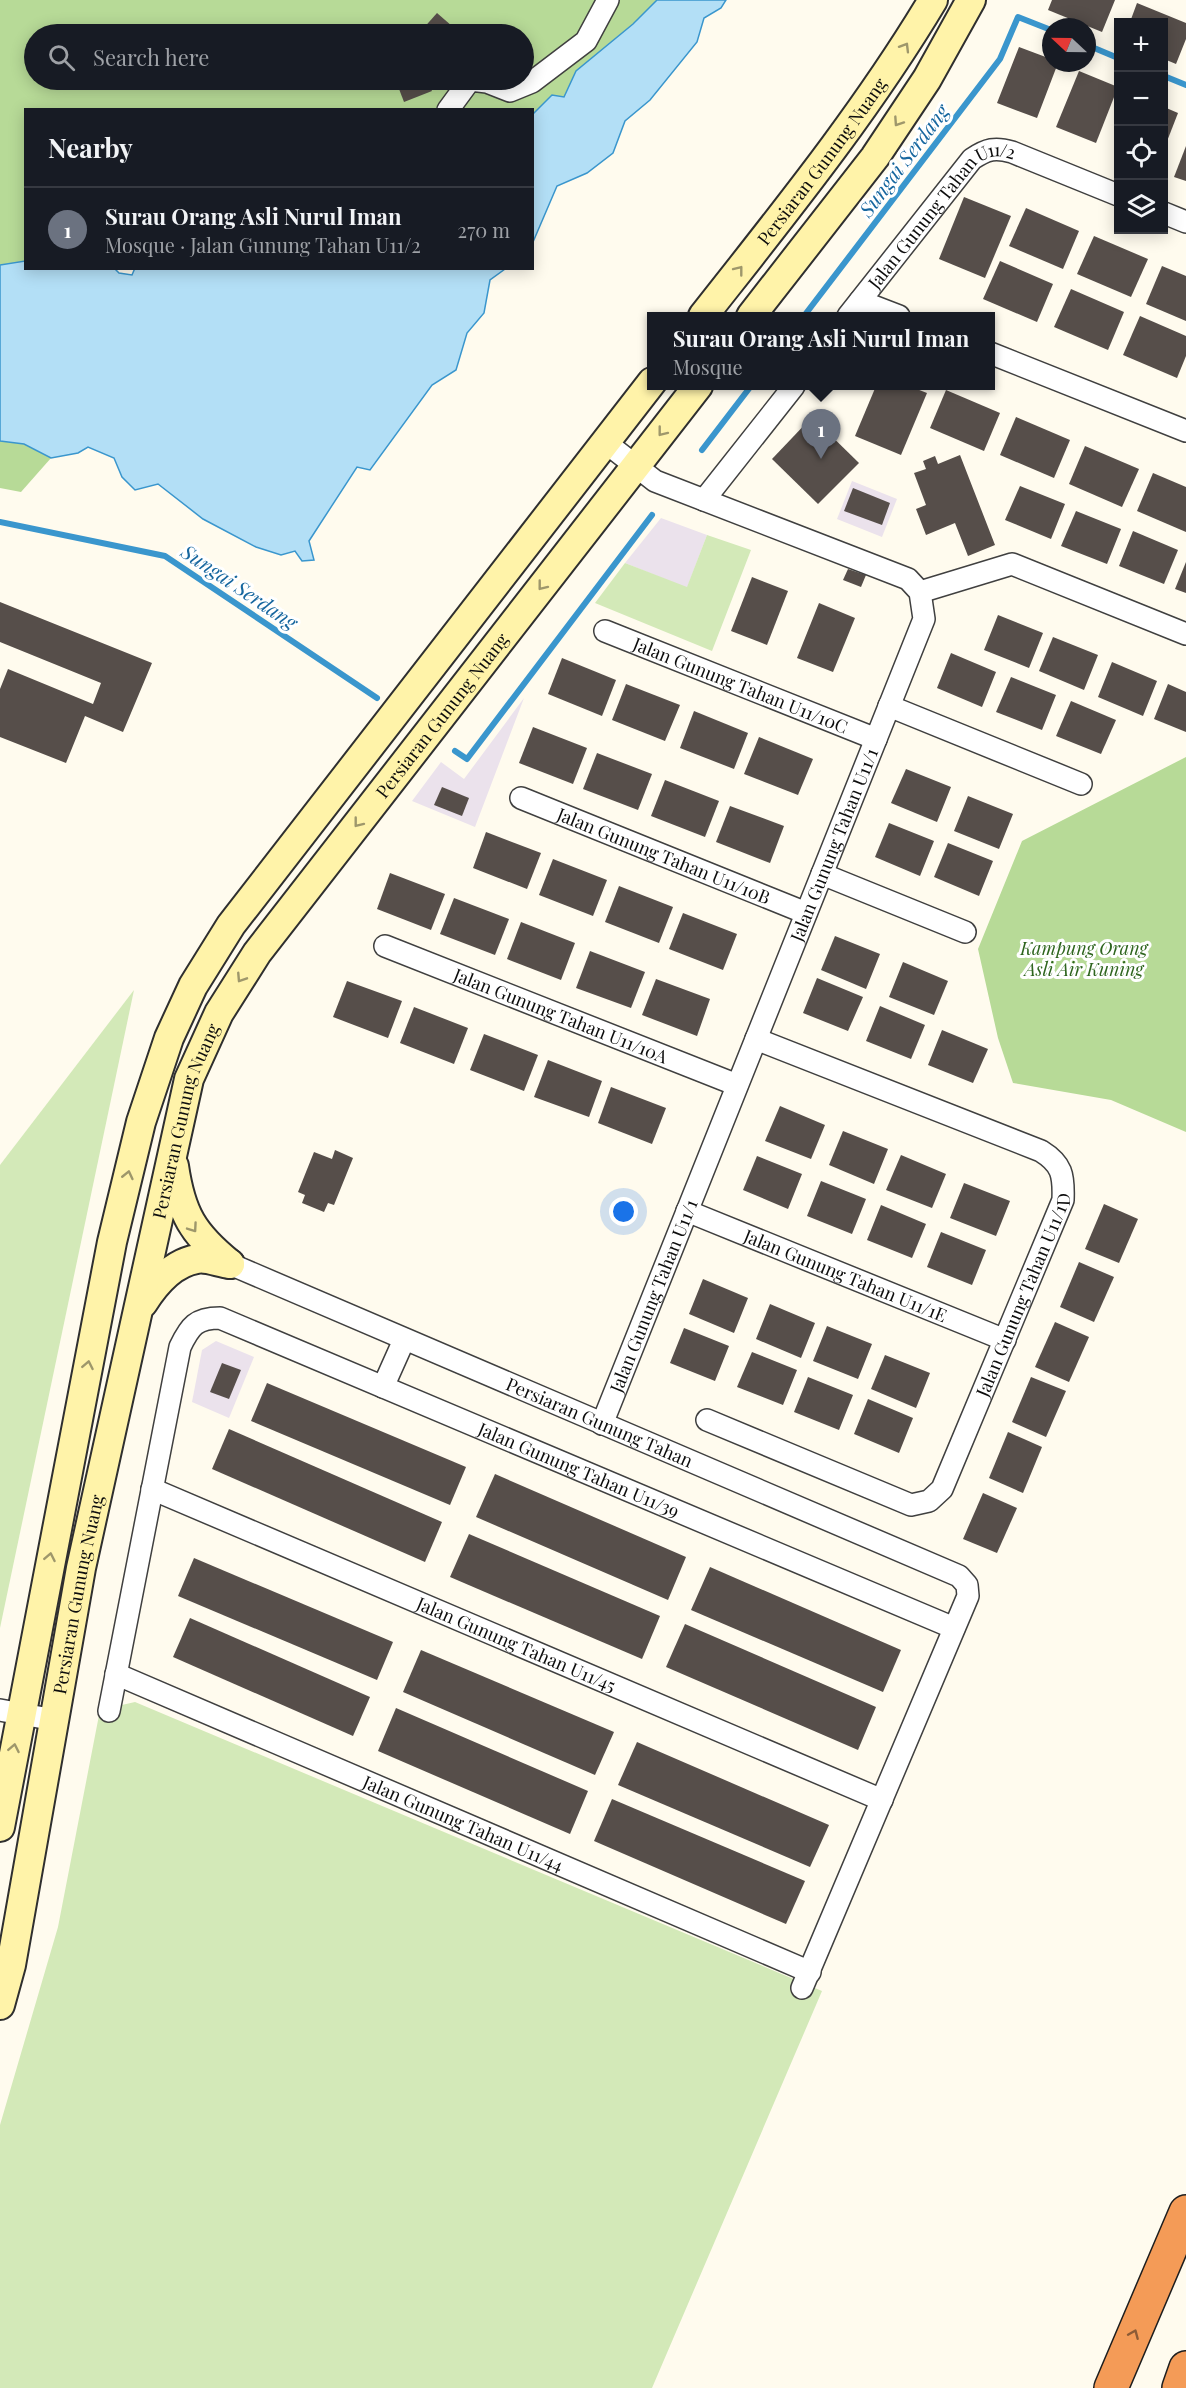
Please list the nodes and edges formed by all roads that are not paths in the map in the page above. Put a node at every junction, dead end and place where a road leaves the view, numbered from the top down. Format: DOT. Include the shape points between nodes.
graph roads {
  1 [pos="608,0"];
  2 [pos="933,0"];
  3 [pos="971,0"];
  4 [pos="534,80"];
  5 [pos="463,90"];
  6 [pos="449,108"];
  7 [pos="1114,193"];
  8 [pos="1168,215"];
  9 [pos="1186,222"];
  10 [pos="854,309"];
  11 [pos="706,312"];
  12 [pos="754,312"];
  13 [pos="873,312"];
  14 [pos="995,355"];
  15 [pos="647,387"];
  16 [pos="695,390"];
  17 [pos="791,390"];
  18 [pos="1186,431"];
  19 [pos="605,442"];
  20 [pos="635,466"];
  21 [pos="704,500"];
  22 [pos="920,592"];
  23 [pos="605,631"];
  24 [pos="1186,634"];
  25 [pos="889,706"];
  26 [pos="876,740"];
  27 [pos="1081,784"];
  28 [pos="521,798"];
  29 [pos="822,874"];
  30 [pos="806,913"];
  31 [pos="965,932"];
  32 [pos="385,945"];
  33 [pos="756,1039"];
  34 [pos="737,1085"];
  35 [pos="172,1152"];
  36 [pos="687,1211"];
  37 [pos="230,1264"];
  38 [pos="138,1312"];
  39 [pos="404,1340"];
  40 [pos="1005,1340"];
  41 [pos="383,1388"];
  42 [pos="707,1420"];
  43 [pos="602,1424"];
  44 [pos="152,1489"];
  45 [pos="954,1628"];
  46 [pos="116,1674"];
  47 [pos="109,1711"];
  48 [pos="10,1712"];
  49 [pos="55,1720"];
  50 [pos="882,1800"];
  51 [pos="0,1827"];
  52 [pos="0,2005"];
  53 [pos="1186,2212"];
  54 [pos="1186,2368"];
  55 [pos="1111,2388"];
  56 [pos="1179,2388"];
  1 -- 4 [label="street" via="586,41"];
  11 -- 2 [label="street, Persiaran Gunung Nuang, one-way" via="842,138 894,65"];
  3 -- 12 [label="street, Persiaran Gunung Nuang, one-way" via="927,79 875,157"];
  5 -- 6 [label="street"];
  7 -- 10 [label="street, Jalan Gunung Tahan U11/2" via="1012,152 996,148 982,152 972,159"];
  8 -- 9 [label="street"];
  10 -- 13 [label="street"];
  14 -- 18 [label="street"];
  15 -- 19 [label="street, Persiaran Gunung Nuang"];
  16 -- 20 [label="street, Persiaran Gunung Nuang, one-way"];
  17 -- 21 [label="street"];
  19 -- 20 [label="street"];
  48 -- 19 [label="street, Persiaran Gunung Nuang, one-way" via="141,1122 169,1038 193,986 231,925"];
  20 -- 21 [label="street" via="655,481"];
  20 -- 35 [label="street, Persiaran Gunung Nuang, one-way" via="257,953 219,1012 189,1078"];
  21 -- 22 [label="street" via="908,579"];
  22 -- 24 [label="street" via="1012,564"];
  22 -- 25 [label="street, Jalan Gunung Tahan U11/1" via="924,619"];
  23 -- 26 [label="street, Jalan Gunung Tahan U11/10C"];
  25 -- 26 [label="street, Jalan Gunung Tahan U11/1"];
  25 -- 27 [label="street"];
  26 -- 29 [label="street, Jalan Gunung Tahan U11/1"];
  28 -- 30 [label="street, Jalan Gunung Tahan U11/10B"];
  29 -- 30 [label="street, Jalan Gunung Tahan U11/1"];
  29 -- 31 [label="street"];
  30 -- 33 [label="street, Jalan Gunung Tahan U11/1"];
  32 -- 34 [label="street, Jalan Gunung Tahan U11/10A"];
  33 -- 34 [label="street, Jalan Gunung Tahan U11/1"];
  33 -- 40 [label="street, Jalan Gunung Tahan U11/1D" via="1041,1151 1056,1161 1064,1181 1064,1200"];
  34 -- 36 [label="street, Jalan Gunung Tahan U11/1"];
  35 -- 37 [label="street, one-way" via="178,1194 188,1221 205,1244"];
  35 -- 38 [label="street, Persiaran Gunung Nuang"];
  36 -- 40 [label="street, Jalan Gunung Tahan U11/1E"];
  36 -- 43 [label="street, Jalan Gunung Tahan U11/1"];
  37 -- 38 [label="street" via="198,1258 174,1269 154,1284"];
  37 -- 39 [label="street, Persiaran Gunung Tahan"];
  38 -- 49 [label="street, Persiaran Gunung Nuang" via="81,1568"];
  39 -- 41 [label="street"];
  39 -- 43 [label="street, Persiaran Gunung Tahan"];
  40 -- 42 [label="street, Jalan Gunung Tahan U11/1D" via="942,1489 929,1500 911,1505"];
  41 -- 44 [label="street, Jalan Gunung Tahan U11/39" via="220,1318 203,1318 189,1327 180,1347"];
  41 -- 45 [label="street, Jalan Gunung Tahan U11/39"];
  43 -- 45 [label="street, Persiaran Gunung Tahan" via="959,1576 967,1585 968,1596"];
  44 -- 46 [label="street"];
  44 -- 50 [label="street, Jalan Gunung Tahan U11/45"];
  45 -- 50 [label="street"];
  46 -- 47 [label="street"];
  46 -- 50 [label="street, Jalan Gunung Tahan U11/44" via="806,1980"];
  48 -- 49 [label="street"];
  51 -- 48 [label="street, Persiaran Gunung Nuang, one-way"];
  49 -- 52 [label="street, Persiaran Gunung Nuang" via="11,1965"];
  55 -- 53 [label="highway, one-way"];
  54 -- 56 [label="highway"];
}
